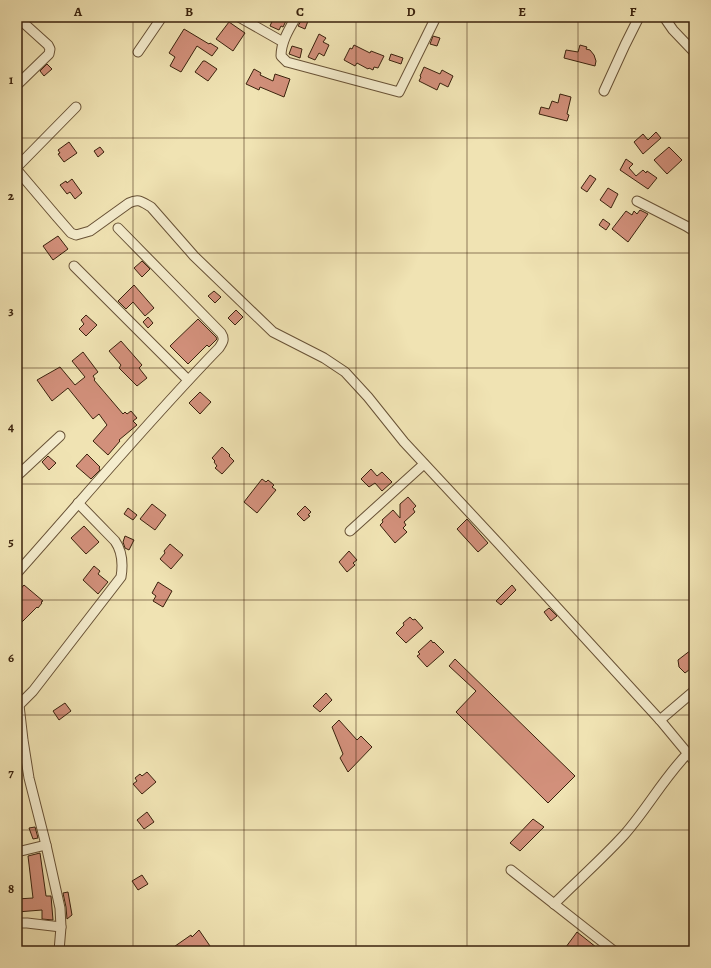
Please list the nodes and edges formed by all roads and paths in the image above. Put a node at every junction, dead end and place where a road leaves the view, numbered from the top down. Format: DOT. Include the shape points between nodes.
graph roads {
  1 [pos="17,17"];
  2 [pos="162,17"];
  3 [pos="239,17"];
  4 [pos="296,17"];
  5 [pos="436,17"];
  6 [pos="639,17"];
  7 [pos="664,17"];
  8 [pos="283,42"];
  9 [pos="138,52"];
  10 [pos="694,52"];
  11 [pos="17,85"];
  12 [pos="604,91"];
  13 [pos="76,107"];
  14 [pos="17,166"];
  15 [pos="17,170"];
  16 [pos="637,201"];
  17 [pos="118,228"];
  18 [pos="693,228"];
  19 [pos="74,266"];
  20 [pos="188,380"];
  21 [pos="60,436"];
  22 [pos="424,464"];
  23 [pos="17,476"];
  24 [pos="78,503"];
  25 [pos="350,531"];
  26 [pos="17,573"];
  27 [pos="694,691"];
  28 [pos="18,701"];
  29 [pos="660,720"];
  30 [pos="20,741"];
  31 [pos="691,757"];
  32 [pos="46,845"];
  33 [pos="17,852"];
  34 [pos="512,870"];
  35 [pos="554,904"];
  36 [pos="17,923"];
  37 [pos="61,927"];
  38 [pos="59,951"];
  39 [pos="614,951"];
  1 -- 11 [label="street" via="48,45 50,54"];
  2 -- 9 [label="street"];
  3 -- 8 [label="street"];
  4 -- 8 [label="street"];
  5 -- 8 [label="street" via="399,92 287,62 281,56"];
  6 -- 12 [label="street"];
  7 -- 10 [label="street"];
  13 -- 14 [label="street"];
  15 -- 22 [label="street" via="71,233 76,235 90,231 129,203 142,201 194,256 273,332 324,358 345,372"];
  16 -- 18 [label="street"];
  17 -- 20 [label="street" via="223,337 219,348"];
  19 -- 20 [label="street"];
  20 -- 24 [label="street"];
  21 -- 23 [label="street"];
  22 -- 25 [label="street"];
  22 -- 29 [label="street"];
  24 -- 26 [label="street"];
  24 -- 28 [label="street" via="118,546 121,577 33,691"];
  27 -- 29 [label="street"];
  28 -- 30 [label="street"];
  29 -- 31 [label="street"];
  30 -- 32 [label="street"];
  31 -- 35 [label="street" via="670,773 624,835"];
  32 -- 33 [label="street"];
  32 -- 37 [label="street" via="60,908"];
  34 -- 35 [label="street"];
  35 -- 39 [label="street"];
  36 -- 37 [label="street"];
  37 -- 38 [label="street"];
}
